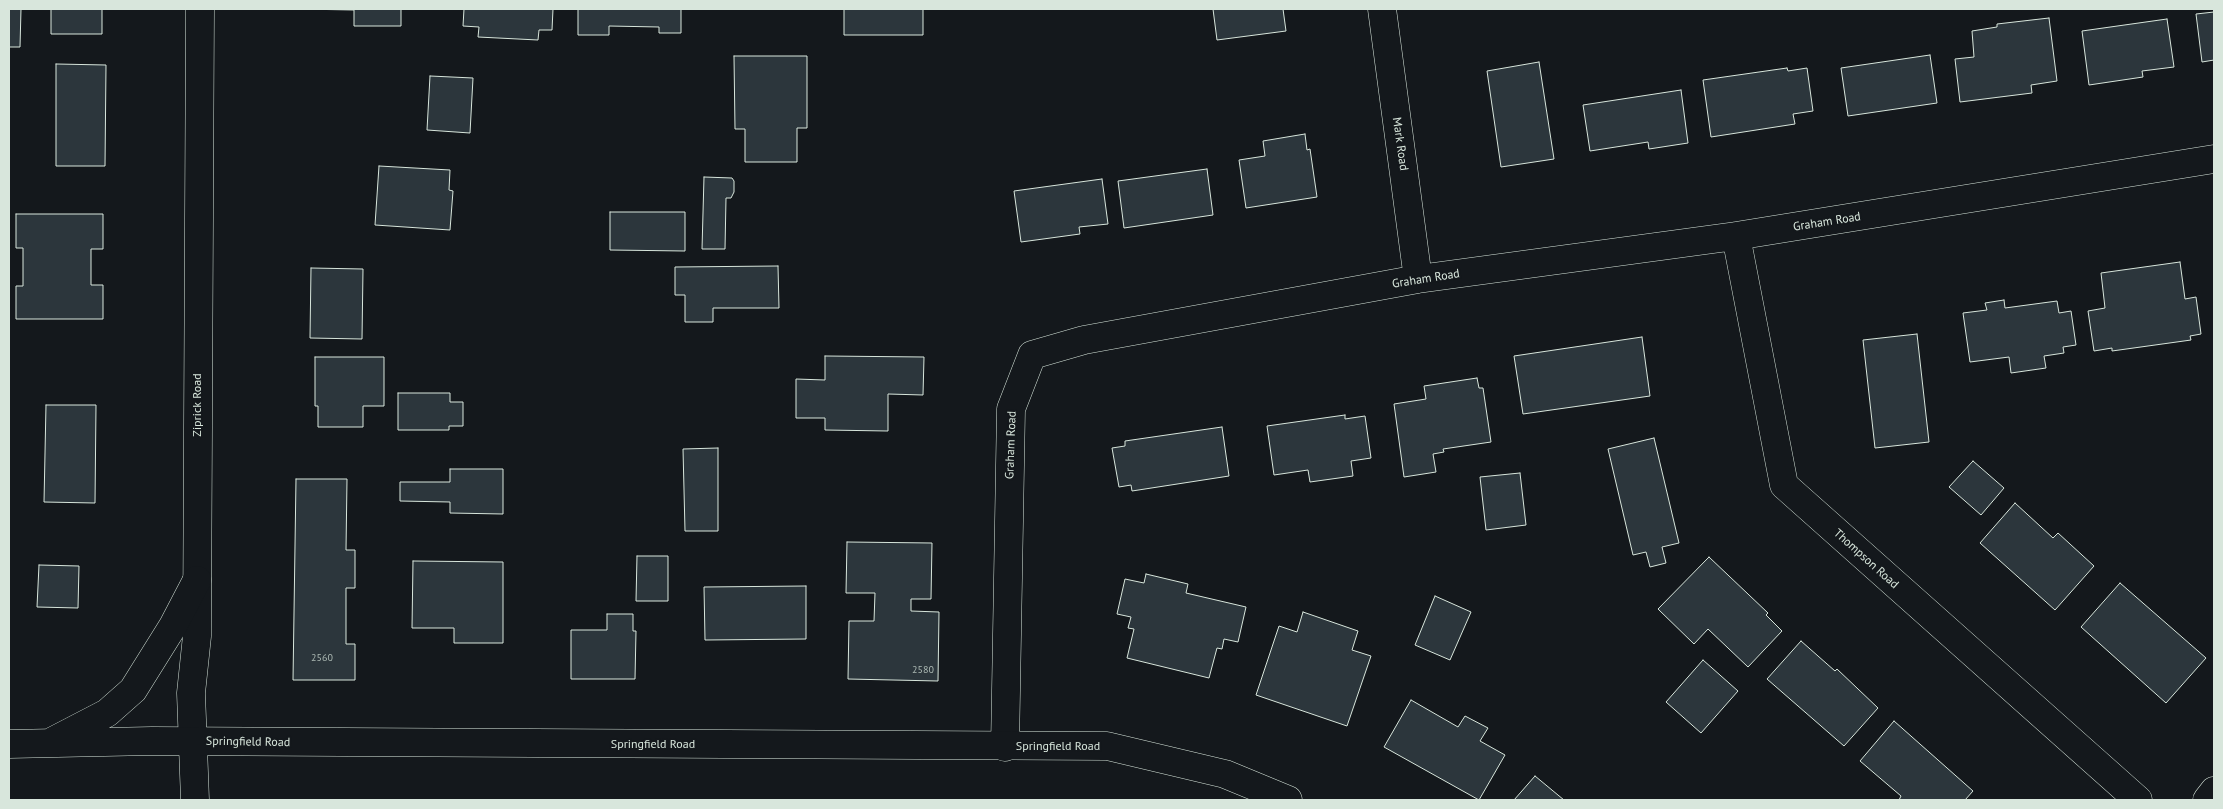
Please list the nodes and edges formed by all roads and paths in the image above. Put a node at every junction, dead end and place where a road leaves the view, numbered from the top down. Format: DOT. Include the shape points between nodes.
graph roads {
  1 [pos="200,9"];
  2 [pos="1382,9"];
  3 [pos="2214,159"];
  4 [pos="1736,236"];
  5 [pos="1418,279"];
  6 [pos="197,580"];
  7 [pos="192,742"];
  8 [pos="9,744"];
  9 [pos="48,744"];
  10 [pos="1006,747"];
  11 [pos="2214,791"];
  12 [pos="195,800"];
  13 [pos="1288,800"];
  14 [pos="2138,800"];
  15 [pos="2207,800"];
  1 -- 6 [label="street, Ziprick Road"];
  2 -- 5 [label="street, Mark Road"];
  3 -- 4 [label="street, Graham Road"];
  4 -- 5 [label="street, Graham Road"];
  4 -- 14 [label="street, Thompson Road" via="1784,485"];
  5 -- 10 [label="street, Graham Road" via="1084,340 1032,355 1011,409"];
  6 -- 7 [label="street, Ziprick Road"];
  6 -- 9 [label="street" via="133,690 106,713"];
  7 -- 9 [label="street, Springfield Road"];
  7 -- 10 [label="street, Springfield Road"];
  7 -- 12 [label="street, Ziprick Road"];
  8 -- 9 [label="street, Springfield Road"];
  10 -- 13 [label="street, Springfield Road" via="1107,746 1225,774"];
  11 -- 15 [label="street"];
}
